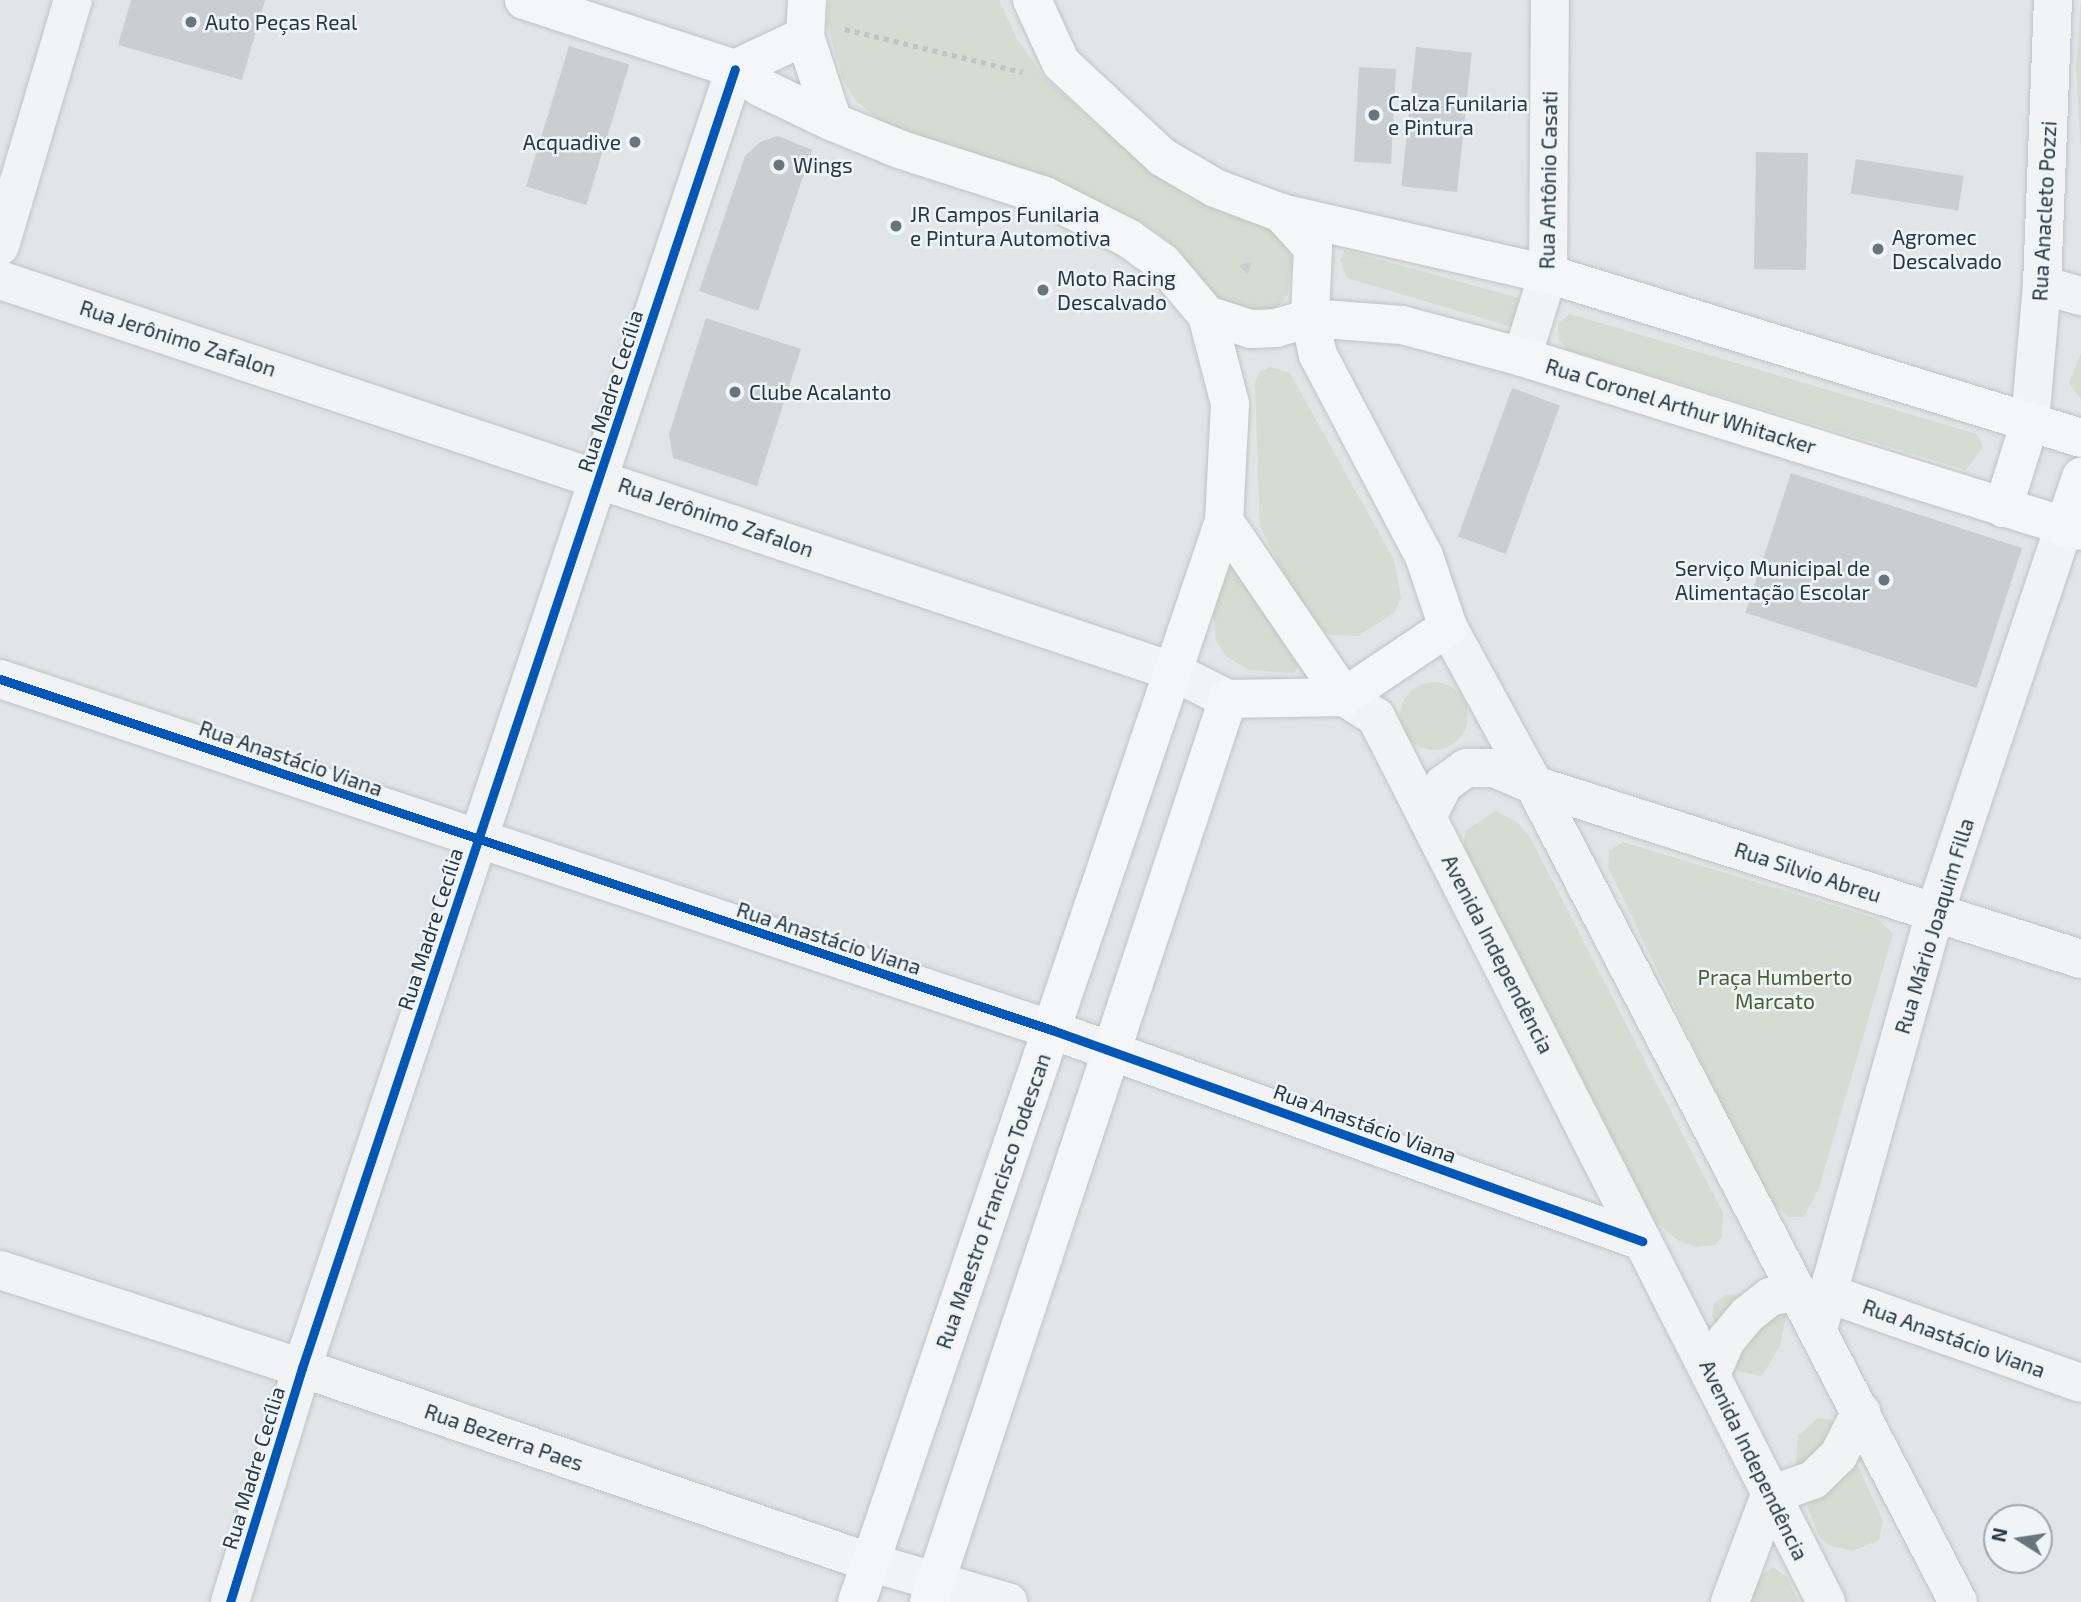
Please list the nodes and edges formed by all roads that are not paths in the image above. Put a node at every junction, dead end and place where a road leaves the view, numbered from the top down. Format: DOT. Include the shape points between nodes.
graph roads {
  1 [pos="73,0"];
  2 [pos="524,0"];
  3 [pos="1032,0"];
  4 [pos="1550,0"];
  5 [pos="2053,0"];
  6 [pos="818,21"];
  7 [pos="735,69"];
  8 [pos="833,122"];
  9 [pos="1281,213"];
  10 [pos="0,246"];
  11 [pos="1548,274"];
  12 [pos="0,279"];
  13 [pos="2042,285"];
  14 [pos="2081,296"];
  15 [pos="1207,315"];
  16 [pos="1293,323"];
  17 [pos="1522,356"];
  18 [pos="2030,422"];
  19 [pos="2081,438"];
  20 [pos="2081,477"];
  21 [pos="599,478"];
  22 [pos="2003,508"];
  23 [pos="1224,521"];
  24 [pos="2073,529"];
  25 [pos="1448,627"];
  26 [pos="1172,671"];
  27 [pos="0,679"];
  28 [pos="1344,697"];
  29 [pos="1228,699"];
  30 [pos="1534,785"];
  31 [pos="1428,816"];
  32 [pos="479,839"];
  33 [pos="1935,912"];
  34 [pos="2081,959"];
  35 [pos="1052,1030"];
  36 [pos="1111,1051"];
  37 [pos="1642,1241"];
  38 [pos="0,1270"];
  39 [pos="1811,1292"];
  40 [pos="302,1368"];
  41 [pos="1712,1372"];
  42 [pos="2081,1383"];
  43 [pos="1861,1412"];
  44 [pos="1770,1495"];
  45 [pos="869,1562"];
  46 [pos="932,1590"];
  47 [pos="230,1602"];
  48 [pos="857,1602"];
  49 [pos="1008,1602"];
  50 [pos="1730,1602"];
  51 [pos="1826,1602"];
  52 [pos="1958,1602"];
  1 -- 10 [label="street"];
  2 -- 7 [label="main road"];
  3 -- 9 [label="main road" via="1061,63 1162,157 1215,188"];
  4 -- 11 [label="street, Rua Antônio Casati"];
  5 -- 13 [label="street, Rua Anacleto Pozzi"];
  6 -- 7 [label="main road"];
  6 -- 8 [label="main road"];
  7 -- 8 [label="main road" via="760,88"];
  7 -- 21 [label="street, Rua Madre Cecília"];
  8 -- 15 [label="main road" via="902,150 1045,195 1128,238 1163,263"];
  9 -- 11 [label="main road"];
  9 -- 16 [label="main road" via="1313,248"];
  11 -- 17 [label="street, Rua Antônio Casati"];
  11 -- 18 [label="main road"];
  12 -- 21 [label="street, Rua Jerônimo Zafalon"];
  13 -- 14 [label="street"];
  13 -- 18 [label="street, Rua Anacleto Pozzi"];
  15 -- 16 [label="main road, Rua Coronel Arthur Whitacker" via="1251,329"];
  15 -- 23 [label="main road" via="1230,404"];
  16 -- 17 [label="main road, Rua Coronel Arthur Whitacker" via="1402,325"];
  16 -- 25 [label="main road" via="1318,355 1424,556"];
  17 -- 22 [label="main road, Rua Coronel Arthur Whitacker"];
  18 -- 19 [label="main road"];
  18 -- 22 [label="main road"];
  20 -- 24 [label="main road"];
  21 -- 26 [label="street, Rua Jerônimo Zafalon"];
  21 -- 32 [label="street, Rua Madre Cecília"];
  22 -- 24 [label="main road, Rua Coronel Arthur Whitacker"];
  23 -- 26 [label="main road, Rua Maestro Francisco Todescan"];
  23 -- 28 [label="main road, Avenida Independência"];
  24 -- 33 [label="street, Rua Mário Joaquim Filla"];
  25 -- 28 [label="main road"];
  25 -- 30 [label="street"];
  26 -- 29 [label="street, Rua Jerônimo Zafalon"];
  26 -- 35 [label="main road, Rua Maestro Francisco Todescan"];
  27 -- 32 [label="street, Rua Anastácio Viana"];
  28 -- 29 [label="main road"];
  28 -- 31 [label="street, Avenida Independência" via="1376,717"];
  29 -- 36 [label="main road"];
  30 -- 31 [label="street, Rua Silvio Abreu" via="1494,768 1466,768 1444,784"];
  30 -- 33 [label="street, Rua Silvio Abreu"];
  30 -- 39 [label="street"];
  31 -- 37 [label="street, Avenida Independência"];
  32 -- 35 [label="street, Rua Anastácio Viana"];
  32 -- 40 [label="street, Rua Madre Cecília"];
  33 -- 34 [label="street, Rua Silvio Abreu"];
  33 -- 39 [label="street, Rua Mário Joaquim Filla"];
  35 -- 36 [label="street, Rua Anastácio Viana"];
  35 -- 45 [label="main road, Rua Maestro Francisco Todescan"];
  36 -- 37 [label="street, Rua Anastácio Viana"];
  36 -- 46 [label="main road"];
  37 -- 41 [label="street, Avenida Independência"];
  38 -- 40 [label="street, Rua Bezerra Paes"];
  39 -- 41 [label="street" via="1770,1297 1747,1315 1727,1339"];
  39 -- 42 [label="street, Rua Anastácio Viana"];
  39 -- 43 [label="street" via="1818,1329"];
  40 -- 45 [label="street, Rua Bezerra Paes"];
  40 -- 47 [label="street, Rua Madre Cecília"];
  41 -- 44 [label="street, Avenida Independência"];
  43 -- 44 [label="street" via="1838,1456 1813,1480"];
  43 -- 52 [label="street"];
  44 -- 50 [label="street"];
  44 -- 51 [label="street, Avenida Independência"];
  45 -- 46 [label="street, Rua Bezerra Paes"];
  45 -- 48 [label="main road, Rua Maestro Francisco Todescan"];
  46 -- 49 [label="street, Rua Bezerra Paes"];
}
